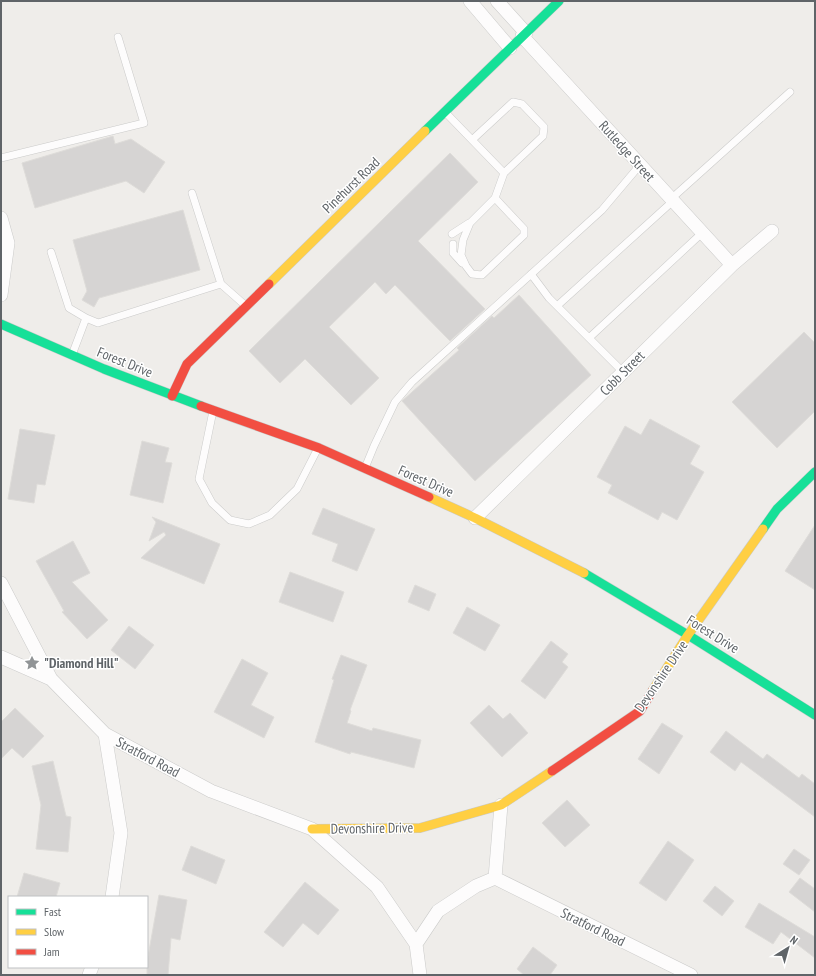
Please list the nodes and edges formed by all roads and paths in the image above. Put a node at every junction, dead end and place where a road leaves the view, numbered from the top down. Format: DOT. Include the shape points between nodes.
graph roads {
  1 [pos="470,1"];
  2 [pos="497,1"];
  3 [pos="559,1"];
  4 [pos="524,35"];
  5 [pos="118,37"];
  6 [pos="510,48"];
  7 [pos="790,92"];
  8 [pos="445,112"];
  9 [pos="472,140"];
  10 [pos="1,158"];
  11 [pos="640,165"];
  12 [pos="504,173"];
  13 [pos="192,193"];
  14 [pos="495,198"];
  15 [pos="672,200"];
  16 [pos="1,218"];
  17 [pos="470,223"];
  18 [pos="772,231"];
  19 [pos="702,233"];
  20 [pos="452,234"];
  21 [pos="453,244"];
  22 [pos="51,252"];
  23 [pos="3,264"];
  24 [pos="732,265"];
  25 [pos="466,266"];
  26 [pos="531,274"];
  27 [pos="221,284"];
  28 [pos="1,295"];
  29 [pos="557,306"];
  30 [pos="246,307"];
  31 [pos="86,318"];
  32 [pos="1,324"];
  33 [pos="590,338"];
  34 [pos="72,355"];
  35 [pos="623,372"];
  36 [pos="172,396"];
  37 [pos="213,410"];
  38 [pos="318,448"];
  39 [pos="365,469"];
  40 [pos="815,472"];
  41 [pos="475,518"];
  42 [pos="1,583"];
  43 [pos="688,635"];
  44 [pos="1,657"];
  45 [pos="51,678"];
  46 [pos="815,715"];
  47 [pos="105,734"];
  48 [pos="501,805"];
  49 [pos="312,829"];
  50 [pos="495,878"];
  51 [pos="112,896"];
  52 [pos="416,944"];
  53 [pos="420,975"];
  54 [pos="691,975"];
  1 -- 6 [label="street"];
  2 -- 4 [label="street, Rutledge Street"];
  3 -- 4 [label="street, Pinehurst Road"];
  4 -- 6 [label="street, Pinehurst Road"];
  4 -- 11 [label="street, Rutledge Street"];
  5 -- 10 [label="lane" via="144,123"];
  6 -- 8 [label="street, Pinehurst Road"];
  7 -- 15 [label="lane"];
  8 -- 9 [label="lane"];
  8 -- 30 [label="street, Pinehurst Road"];
  9 -- 12 [label="lane"];
  9 -- 12 [label="lane" via="513,102 522,104 544,127 543,136"];
  11 -- 15 [label="street, Rutledge Street"];
  11 -- 26 [label="lane" via="602,210"];
  12 -- 14 [label="lane"];
  13 -- 27 [label="lane"];
  14 -- 17 [label="lane"];
  14 -- 25 [label="lane" via="524,229 524,235 482,275 472,274"];
  15 -- 19 [label="street, Rutledge Street"];
  15 -- 29 [label="lane"];
  16 -- 23 [label="street" via="8,243"];
  17 -- 20 [label="lane"];
  17 -- 25 [label="lane" via="463,240 461,255"];
  18 -- 24 [label="street, Cobb Street"];
  19 -- 24 [label="street, Rutledge Street"];
  19 -- 33 [label="lane"];
  21 -- 25 [label="lane" via="453,253"];
  22 -- 31 [label="lane" via="69,308"];
  23 -- 28 [label="street"];
  24 -- 35 [label="street, Cobb Street"];
  26 -- 29 [label="lane"];
  26 -- 39 [label="lane" via="412,382 395,402"];
  27 -- 30 [label="lane"];
  27 -- 31 [label="lane" via="98,323"];
  29 -- 33 [label="lane"];
  30 -- 36 [label="street, Pinehurst Road" via="187,364"];
  31 -- 34 [label="lane"];
  32 -- 34 [label="street, Forest Drive"];
  33 -- 35 [label="lane"];
  34 -- 36 [label="street, Forest Drive"];
  35 -- 41 [label="street, Cobb Street"];
  36 -- 37 [label="street, Forest Drive"];
  37 -- 38 [label="street, Forest Drive"];
  37 -- 38 [label="lane" via="199,479 212,503 230,520 250,524 270,515 297,489"];
  38 -- 39 [label="street, Forest Drive"];
  39 -- 41 [label="street, Forest Drive"];
  40 -- 43 [label="street, Devonshire Drive" via="777,509"];
  41 -- 43 [label="street, Forest Drive" via="580,571"];
  42 -- 45 [label="street"];
  43 -- 46 [label="street, Forest Drive"];
  43 -- 48 [label="street, Devonshire Drive" via="640,711"];
  44 -- 45 [label="street, Stratford Road"];
  45 -- 47 [label="street, Stratford Road"];
  47 -- 49 [label="street, Stratford Road" via="211,791"];
  47 -- 51 [label="street" via="121,833"];
  48 -- 49 [label="street, Devonshire Drive" via="420,828"];
  48 -- 50 [label="street"];
  49 -- 52 [label="street" via="377,887"];
  50 -- 52 [label="street" via="476,886 438,911"];
  50 -- 54 [label="street, Stratford Road"];
  52 -- 53 [label="street"];
}
